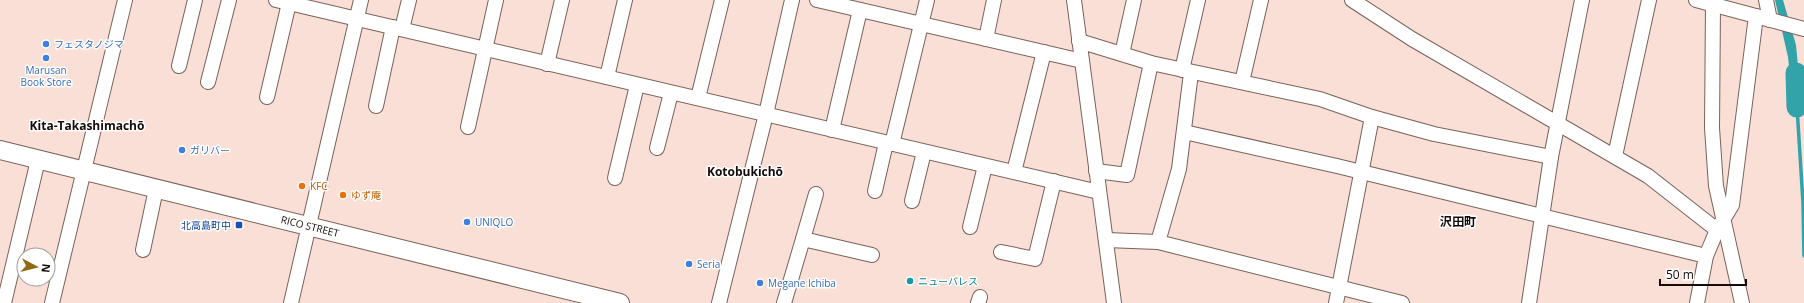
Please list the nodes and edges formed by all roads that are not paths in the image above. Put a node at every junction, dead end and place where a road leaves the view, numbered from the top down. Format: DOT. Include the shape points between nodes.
graph roads {
  1 [pos="125,0"];
  2 [pos="195,0"];
  3 [pos="229,0"];
  4 [pos="361,0"];
  5 [pos="409,0"];
  6 [pos="496,0"];
  7 [pos="562,0"];
  8 [pos="625,0"];
  9 [pos="722,0"];
  10 [pos="792,0"];
  11 [pos="817,0"];
  12 [pos="927,0"];
  13 [pos="994,0"];
  14 [pos="1074,0"];
  15 [pos="1134,0"];
  16 [pos="1198,0"];
  17 [pos="1261,0"];
  18 [pos="1352,0"];
  19 [pos="1582,0"];
  20 [pos="1649,0"];
  21 [pos="1696,0"];
  22 [pos="1766,0"];
  23 [pos="282,1"];
  24 [pos="1713,4"];
  25 [pos="860,10"];
  26 [pos="1756,16"];
  27 [pos="357,19"];
  28 [pos="1773,21"];
  29 [pos="921,24"];
  30 [pos="397,28"];
  31 [pos="1804,29"];
  32 [pos="986,39"];
  33 [pos="1079,41"];
  34 [pos="486,49"];
  35 [pos="1044,52"];
  36 [pos="1122,54"];
  37 [pos="1082,61"];
  38 [pos="1151,63"];
  39 [pos="547,64"];
  40 [pos="179,66"];
  41 [pos="1187,72"];
  42 [pos="607,77"];
  43 [pos="208,82"];
  44 [pos="1242,82"];
  45 [pos="637,85"];
  46 [pos="671,93"];
  47 [pos="267,97"];
  48 [pos="698,98"];
  49 [pos="376,106"];
  50 [pos="766,114"];
  51 [pos="1372,117"];
  52 [pos="1558,122"];
  53 [pos="468,127"];
  54 [pos="832,130"];
  55 [pos="1184,132"];
  56 [pos="889,144"];
  57 [pos="657,148"];
  58 [pos="0,150"];
  59 [pos="924,152"];
  60 [pos="1615,156"];
  61 [pos="1551,157"];
  62 [pos="38,160"];
  63 [pos="985,166"];
  64 [pos="1096,171"];
  65 [pos="84,172"];
  66 [pos="1014,172"];
  67 [pos="1361,173"];
  68 [pos="615,178"];
  69 [pos="1054,181"];
  70 [pos="156,189"];
  71 [pos="875,191"];
  72 [pos="1099,192"];
  73 [pos="816,194"];
  74 [pos="912,201"];
  75 [pos="1543,217"];
  76 [pos="1720,225"];
  77 [pos="310,226"];
  78 [pos="970,227"];
  79 [pos="803,239"];
  80 [pos="1106,240"];
  81 [pos="1158,242"];
  82 [pos="143,250"];
  83 [pos="1001,252"];
  84 [pos="872,255"];
  85 [pos="1706,256"];
  86 [pos="1339,288"];
  87 [pos="1386,301"];
  88 [pos="4,303"];
  89 [pos="52,303"];
  90 [pos="290,303"];
  91 [pos="620,303"];
  92 [pos="719,303"];
  93 [pos="784,303"];
  94 [pos="1114,303"];
  95 [pos="1336,303"];
  96 [pos="1402,303"];
  97 [pos="1528,303"];
  98 [pos="1698,303"];
  99 [pos="1742,303"];
  1 -- 65 [label="street"];
  2 -- 40 [label="street"];
  3 -- 43 [label="street"];
  4 -- 27 [label="street"];
  5 -- 30 [label="street"];
  6 -- 34 [label="street"];
  7 -- 39 [label="street"];
  8 -- 42 [label="street"];
  9 -- 48 [label="street"];
  10 -- 50 [label="street"];
  11 -- 25 [label="street"];
  12 -- 29 [label="street"];
  13 -- 32 [label="street"];
  14 -- 33 [label="street"];
  15 -- 36 [label="street"];
  16 -- 41 [label="street"];
  17 -- 44 [label="street"];
  18 -- 52 [label="street" via="1412,39"];
  19 -- 52 [label="street"];
  20 -- 60 [label="street"];
  21 -- 24 [label="street"];
  22 -- 28 [label="street"];
  23 -- 27 [label="street"];
  23 -- 47 [label="street"];
  24 -- 26 [label="street"];
  24 -- 76 [label="street" via="1712,128"];
  25 -- 29 [label="street"];
  25 -- 54 [label="street"];
  26 -- 28 [label="street"];
  26 -- 76 [label="street" via="1732,205"];
  27 -- 30 [label="street"];
  27 -- 77 [label="street"];
  28 -- 31 [label="street"];
  29 -- 32 [label="street"];
  29 -- 56 [label="street"];
  30 -- 34 [label="street"];
  30 -- 49 [label="street"];
  32 -- 35 [label="street"];
  33 -- 36 [label="street"];
  33 -- 37 [label="street"];
  34 -- 39 [label="street"];
  34 -- 53 [label="street"];
  35 -- 37 [label="street"];
  35 -- 66 [label="street"];
  36 -- 38 [label="street"];
  37 -- 64 [label="street"];
  38 -- 41 [label="street"];
  38 -- 64 [label="street" via="1127,175"];
  39 -- 42 [label="street"];
  41 -- 44 [label="street"];
  41 -- 55 [label="street"];
  42 -- 45 [label="street"];
  44 -- 51 [label="street" via="1320,99"];
  45 -- 46 [label="street"];
  45 -- 68 [label="street"];
  46 -- 48 [label="street"];
  46 -- 57 [label="street"];
  48 -- 50 [label="street"];
  50 -- 54 [label="street"];
  50 -- 92 [label="street"];
  51 -- 61 [label="street" via="1434,134"];
  51 -- 67 [label="street"];
  52 -- 60 [label="street"];
  52 -- 61 [label="street"];
  54 -- 56 [label="street"];
  55 -- 67 [label="street"];
  55 -- 81 [label="street" via="1179,168"];
  56 -- 59 [label="street"];
  56 -- 71 [label="street"];
  58 -- 62 [label="main road, RICO STREET"];
  59 -- 63 [label="street"];
  59 -- 74 [label="street"];
  60 -- 76 [label="street"];
  61 -- 75 [label="street"];
  62 -- 65 [label="main road, RICO STREET"];
  62 -- 88 [label="street"];
  63 -- 66 [label="street"];
  63 -- 78 [label="street"];
  64 -- 72 [label="street"];
  65 -- 70 [label="main road, RICO STREET"];
  65 -- 89 [label="street"];
  66 -- 69 [label="street"];
  67 -- 75 [label="street"];
  67 -- 86 [label="street"];
  69 -- 72 [label="street"];
  69 -- 83 [label="street" via="1035,259"];
  70 -- 77 [label="main road, RICO STREET"];
  70 -- 82 [label="street"];
  72 -- 80 [label="street"];
  73 -- 79 [label="street"];
  75 -- 85 [label="street"];
  75 -- 97 [label="street"];
  76 -- 85 [label="street"];
  76 -- 99 [label="street"];
  77 -- 90 [label="street"];
  77 -- 91 [label="main road, RICO STREET"];
  79 -- 84 [label="street"];
  79 -- 93 [label="street"];
  80 -- 81 [label="street"];
  80 -- 94 [label="street"];
  81 -- 86 [label="street"];
  85 -- 98 [label="street"];
  86 -- 87 [label="street"];
  86 -- 95 [label="street"];
  87 -- 96 [label="street"];
}
